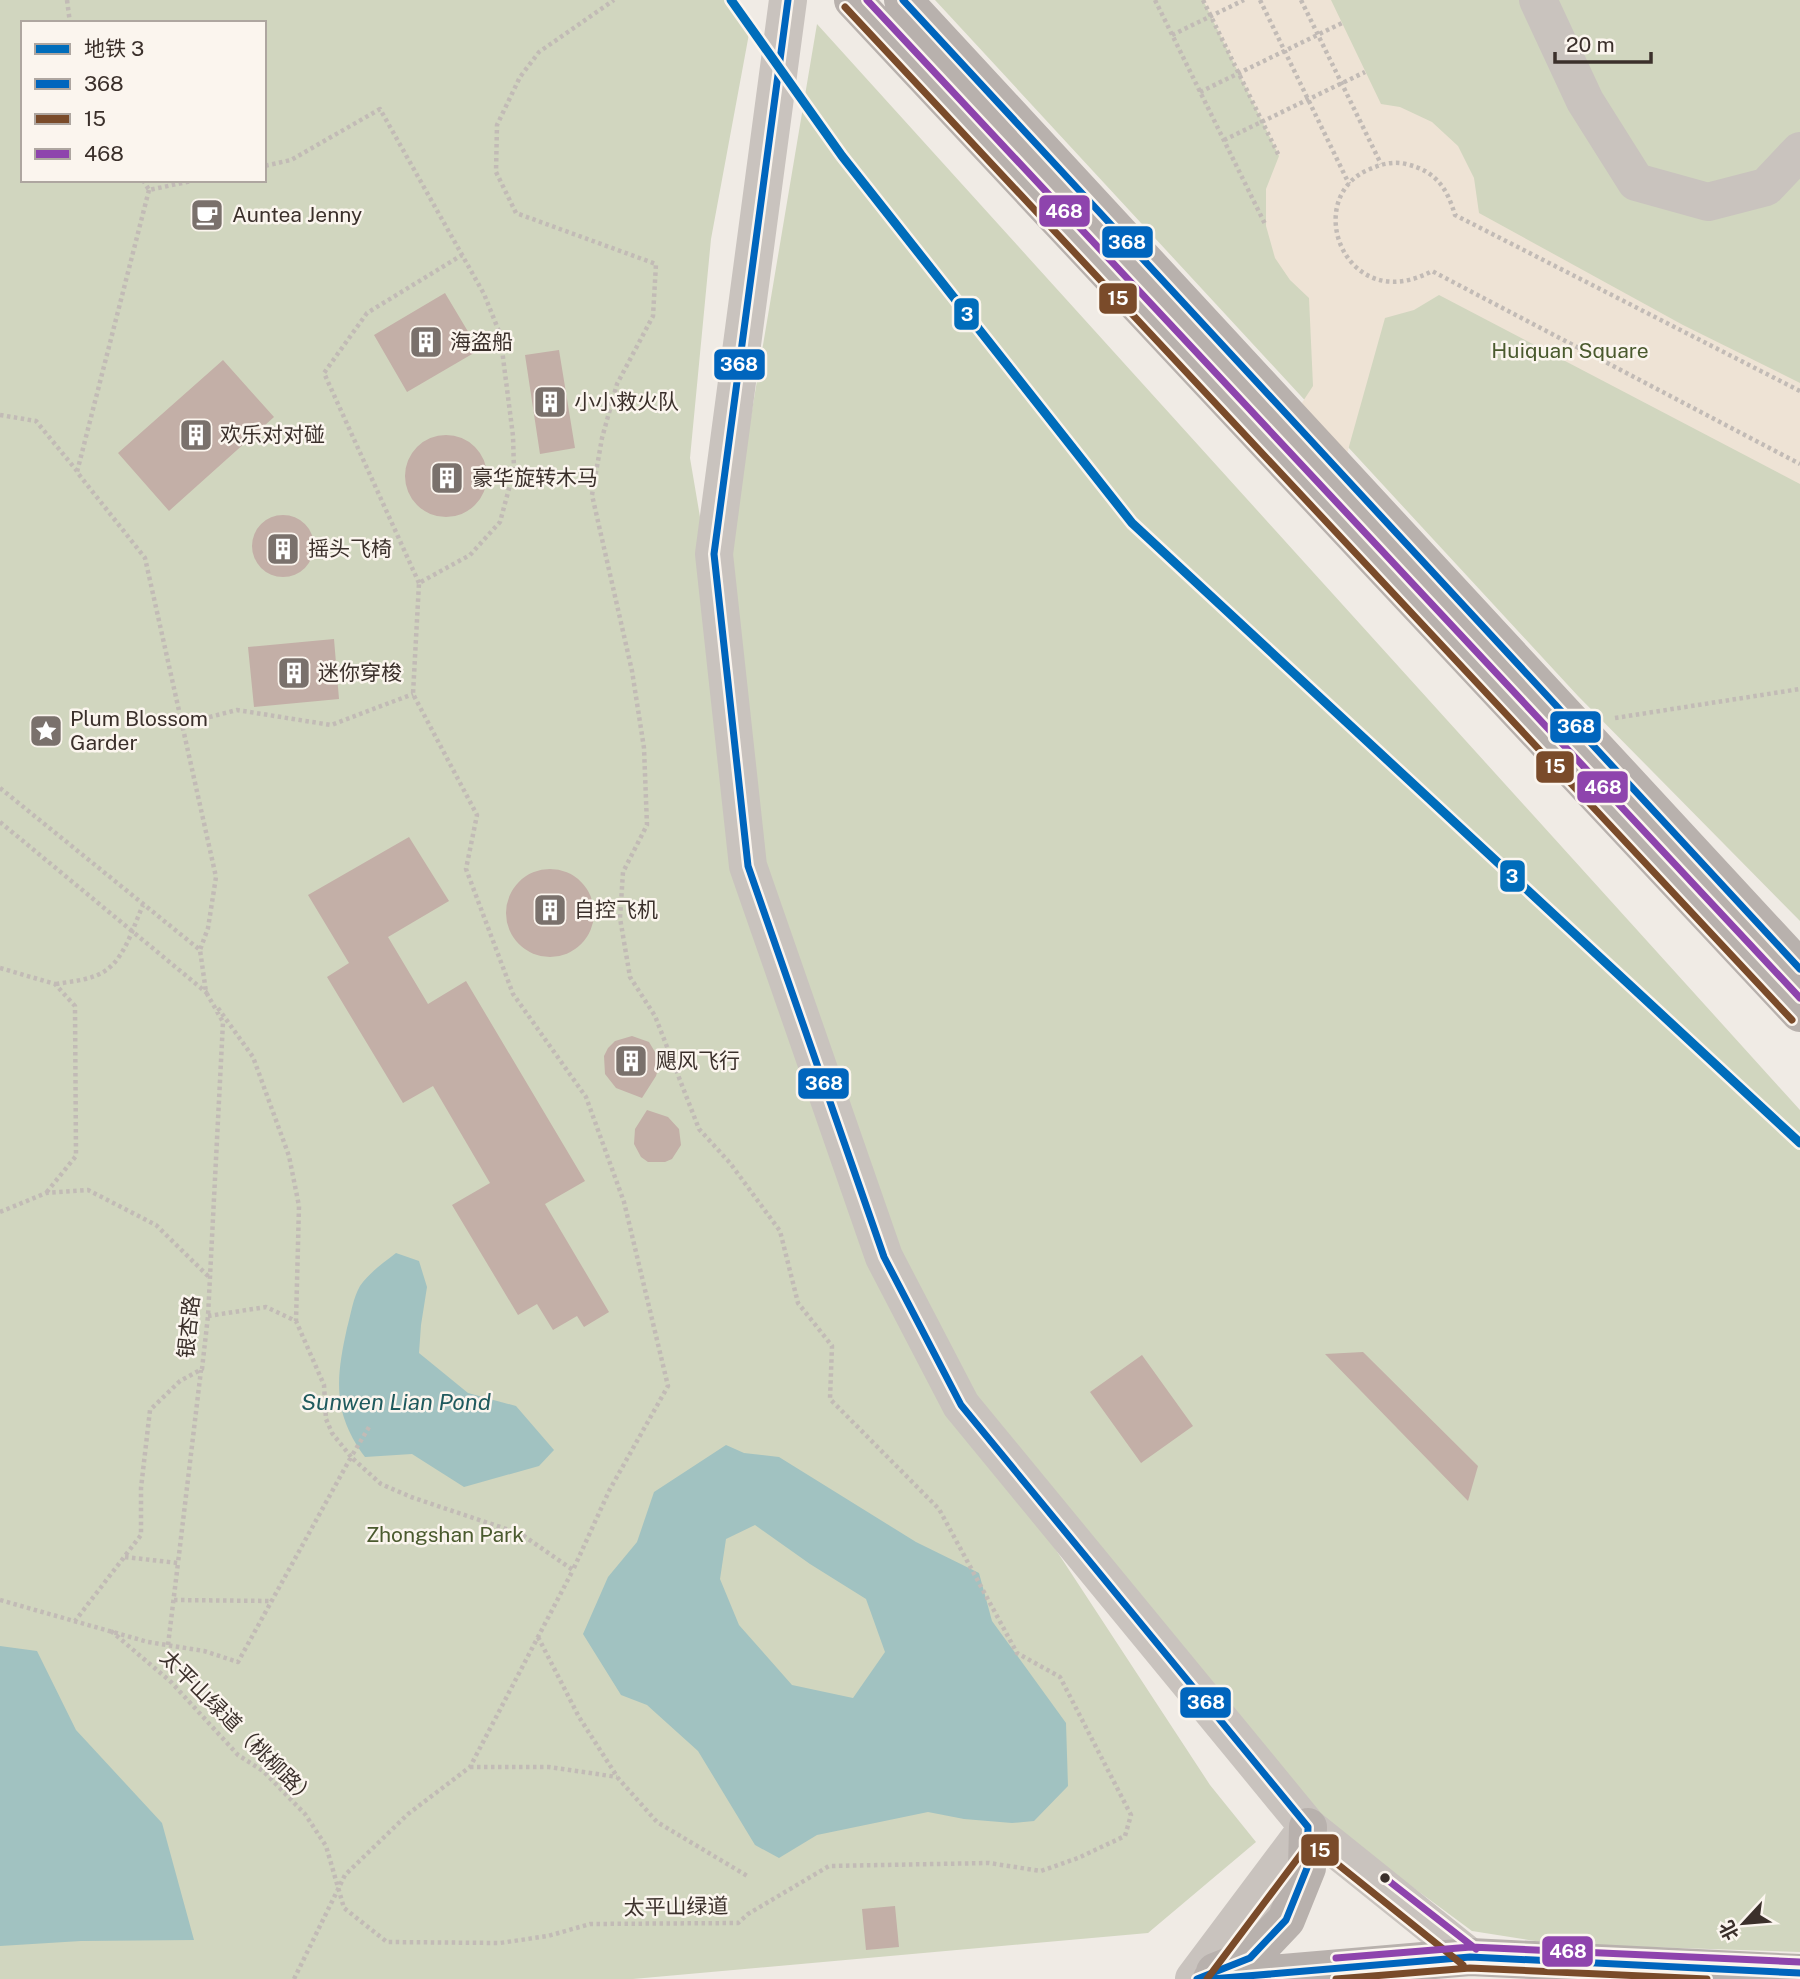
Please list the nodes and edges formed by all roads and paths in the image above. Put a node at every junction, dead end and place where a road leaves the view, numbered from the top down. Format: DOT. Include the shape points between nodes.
graph roads {
  1 [pos="67,0"];
  2 [pos="788,0"];
  3 [pos="853,0"];
  4 [pos="902,0"];
  5 [pos="1155,0"];
  6 [pos="1203,0"];
  7 [pos="1244,0"];
  8 [pos="1260,0"];
  9 [pos="1301,0"];
  10 [pos="1538,0"];
  11 [pos="1211,16"];
  12 [pos="70,21"];
  13 [pos="1342,23"];
  14 [pos="1172,35"];
  15 [pos="1318,35"];
  16 [pos="1284,51"];
  17 [pos="1365,72"];
  18 [pos="1238,74"];
  19 [pos="1342,83"];
  20 [pos="1200,92"];
  21 [pos="1308,100"];
  22 [pos="1262,122"];
  23 [pos="1224,141"];
  24 [pos="1800,151"];
  25 [pos="1279,156"];
  26 [pos="1381,164"];
  27 [pos="266,166"];
  28 [pos="143,182"];
  29 [pos="187,182"];
  30 [pos="1349,184"];
  31 [pos="149,190"];
  32 [pos="1266,226"];
  33 [pos="462,255"];
  34 [pos="1800,391"];
  35 [pos="0,415"];
  36 [pos="1800,464"];
  37 [pos="78,472"];
  38 [pos="419,583"];
  39 [pos="1800,689"];
  40 [pos="413,694"];
  41 [pos="181,724"];
  42 [pos="1573,725"];
  43 [pos="0,788"];
  44 [pos="0,822"];
  45 [pos="143,905"];
  46 [pos="131,930"];
  47 [pos="200,950"];
  48 [pos="0,968"];
  49 [pos="1800,969"];
  50 [pos="55,984"];
  51 [pos="206,992"];
  52 [pos="1800,1013"];
  53 [pos="46,1193"];
  54 [pos="0,1212"];
  55 [pos="210,1278"];
  56 [pos="208,1316"];
  57 [pos="296,1321"];
  58 [pos="202,1369"];
  59 [pos="369,1427"];
  60 [pos="351,1457"];
  61 [pos="125,1557"];
  62 [pos="178,1563"];
  63 [pos="573,1570"];
  64 [pos="0,1600"];
  65 [pos="174,1600"];
  66 [pos="272,1601"];
  67 [pos="75,1621"];
  68 [pos="111,1630"];
  69 [pos="538,1637"];
  70 [pos="168,1645"];
  71 [pos="470,1766"];
  72 [pos="618,1777"];
  73 [pos="1131,1815"];
  74 [pos="1308,1827"];
  75 [pos="749,1877"];
  76 [pos="339,1888"];
  77 [pos="1471,1957"];
  78 [pos="1561,1970"];
  79 [pos="1800,1973"];
  80 [pos="294,1979"];
  81 [pos="1195,1979"];
  82 [pos="1212,1979"];
  1 -- 12 [label="path"];
  2 -- 74 [label="street" via="714,554 748,866 884,1257 961,1405"];
  3 -- 52 [label="main road"];
  4 -- 42 [label="main road"];
  5 -- 14 [label="path"];
  6 -- 11 [label="path"];
  7 -- 11 [label="path"];
  8 -- 16 [label="path"];
  9 -- 15 [label="path"];
  10 -- 24 [label="street" via="1585,101 1636,182 1708,202 1766,187"];
  11 -- 14 [label="path"];
  11 -- 18 [label="path"];
  13 -- 15 [label="path"];
  14 -- 20 [label="path"];
  15 -- 16 [label="path"];
  15 -- 19 [label="path"];
  16 -- 18 [label="path"];
  16 -- 21 [label="path"];
  17 -- 19 [label="path"];
  18 -- 20 [label="path"];
  18 -- 22 [label="path"];
  19 -- 21 [label="path"];
  19 -- 26 [label="path"];
  20 -- 23 [label="path"];
  21 -- 22 [label="path"];
  21 -- 30 [label="path"];
  22 -- 23 [label="path"];
  22 -- 25 [label="path"];
  23 -- 32 [label="path"];
  26 -- 30 [label="path" via="1363,171"];
  26 -- 34 [label="path" via="1420,167 1450,195 1455,215"];
  27 -- 33 [label="path" via="291,160 380,109"];
  28 -- 31 [label="path"];
  29 -- 31 [label="path"];
  30 -- 36 [label="path" via="1335,220 1346,257 1359,271 1396,283 1432,271"];
  31 -- 37 [label="path"];
  33 -- 38 [label="path" via="500,334 514,470 500,522 470,555"];
  33 -- 38 [label="path" via="367,313 324,373"];
  35 -- 37 [label="path" via="36,421"];
  37 -- 41 [label="path" via="145,558"];
  38 -- 40 [label="path"];
  39 -- 42 [label="path"];
  40 -- 41 [label="path" via="331,725 237,710"];
  40 -- 63 [label="path" via="477,816 466,869 513,995 586,1097 624,1202 668,1386 610,1489"];
  41 -- 47 [label="path" via="216,877"];
  42 -- 49 [label="main road"];
  43 -- 45 [label="path"];
  44 -- 46 [label="path, 银杏路"];
  45 -- 46 [label="path"];
  45 -- 47 [label="path"];
  46 -- 50 [label="path" via="108,968"];
  46 -- 51 [label="path, 银杏路"];
  47 -- 51 [label="path, 银杏路"];
  48 -- 50 [label="path"];
  50 -- 53 [label="path" via="75,1006 76,1156"];
  51 -- 55 [label="path, 银杏路" via="223,1022"];
  51 -- 57 [label="path" via="253,1058 289,1156 299,1206"];
  53 -- 54 [label="path"];
  53 -- 55 [label="path" via="88,1190 156,1225"];
  55 -- 56 [label="path, 银杏路"];
  56 -- 57 [label="path" via="265,1307"];
  56 -- 58 [label="path, 银杏路"];
  57 -- 60 [label="path" via="324,1385 326,1419"];
  58 -- 61 [label="path, 银杏路" via="180,1381 150,1410 141,1535"];
  58 -- 62 [label="path"];
  59 -- 60 [label="path"];
  60 -- 63 [label="path" via="381,1484 521,1534"];
  60 -- 66 [label="path"];
  61 -- 62 [label="path"];
  61 -- 67 [label="path, 银杏路"];
  62 -- 65 [label="path"];
  63 -- 69 [label="path"];
  64 -- 67 [label="path, 太平山绿道（桃柳路）"];
  65 -- 66 [label="path"];
  65 -- 70 [label="path"];
  66 -- 70 [label="path" via="238,1662"];
  67 -- 68 [label="path, 太平山绿道（桃柳路）"];
  68 -- 70 [label="path"];
  68 -- 76 [label="path, 太平山绿道（桃柳路）" via="172,1682 238,1755 263,1771 305,1814 326,1846"];
  69 -- 71 [label="path"];
  69 -- 72 [label="path" via="579,1717"];
  71 -- 72 [label="path" via="549,1767"];
  71 -- 76 [label="path" via="408,1814 345,1875"];
  72 -- 75 [label="path" via="657,1822"];
  73 -- 76 [label="path, 太平山绿道" via="1125,1836 1041,1871 989,1863 829,1866 738,1923 590,1924 500,1943 387,1942 346,1910"];
  74 -- 77 [label="street"];
  74 -- 81 [label="main road" via="1307,1868 1286,1920 1250,1958"];
  76 -- 80 [label="path"];
  77 -- 78 [label="main road"];
  77 -- 82 [label="main road"];
  78 -- 79 [label="main road"];
}
